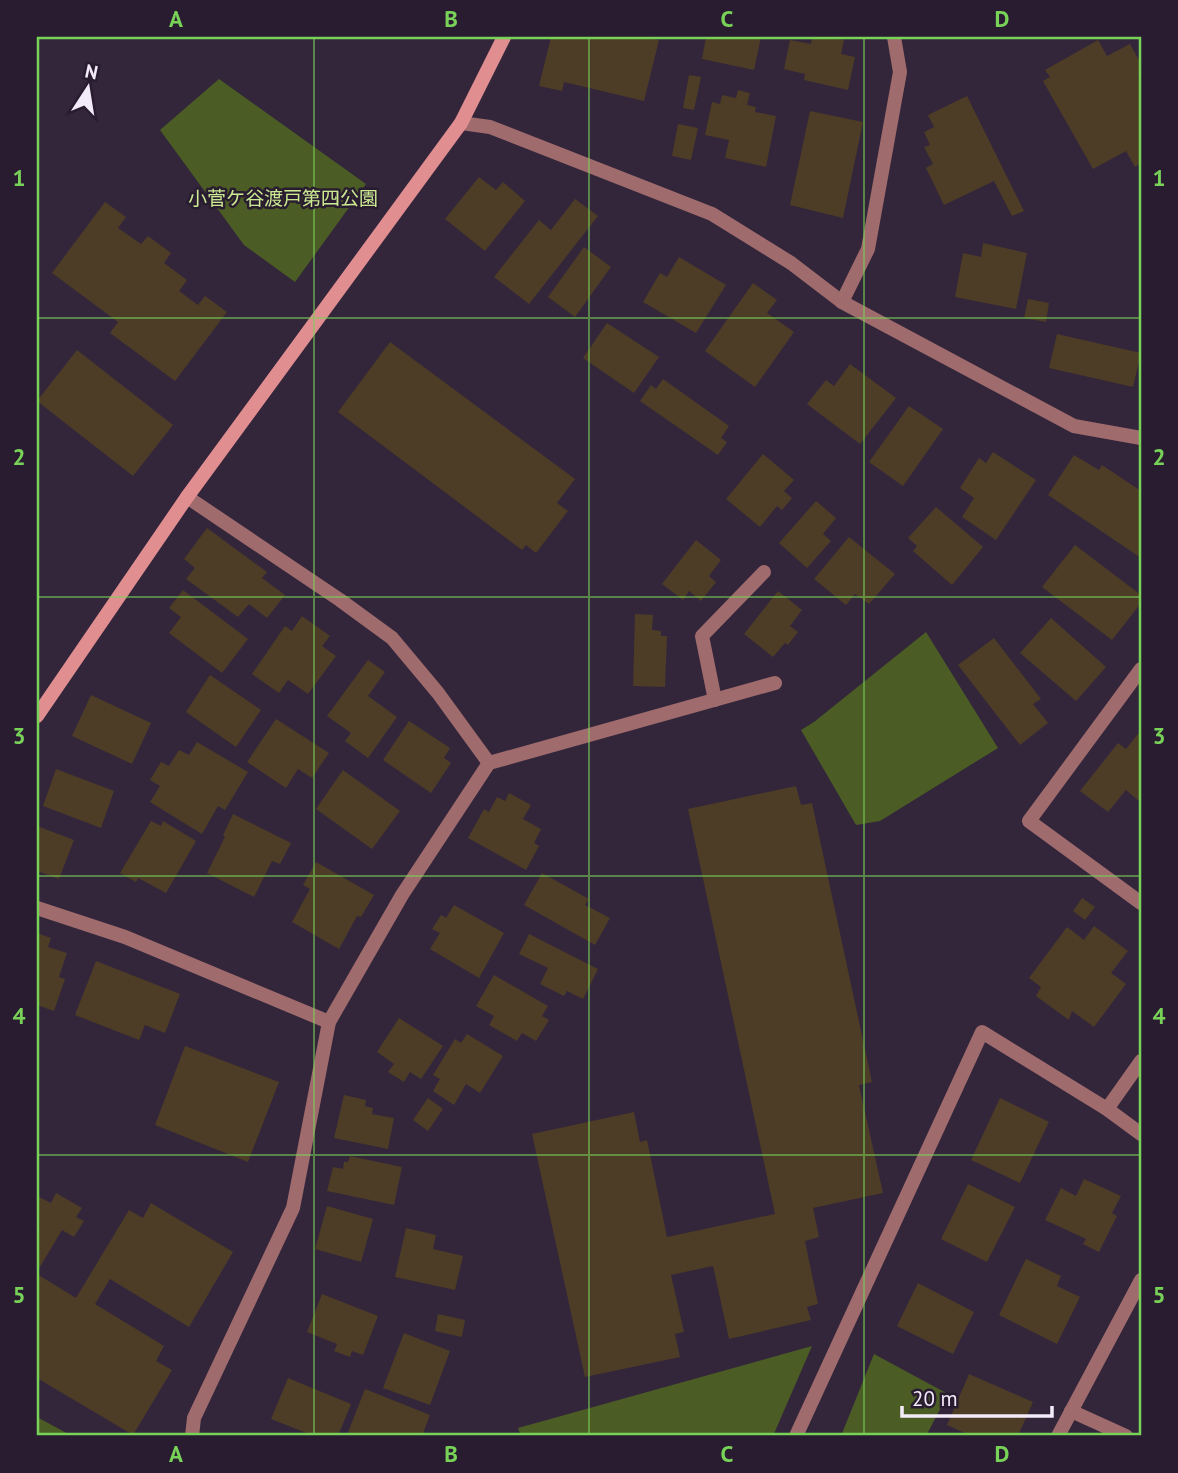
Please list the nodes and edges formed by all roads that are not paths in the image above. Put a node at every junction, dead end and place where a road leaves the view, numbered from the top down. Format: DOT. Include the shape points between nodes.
graph roads {
  1 [pos="504,37"];
  2 [pos="894,37"];
  3 [pos="461,123"];
  4 [pos="842,302"];
  5 [pos="1141,438"];
  6 [pos="187,497"];
  7 [pos="764,572"];
  8 [pos="1141,669"];
  9 [pos="775,683"];
  10 [pos="715,700"];
  11 [pos="37,716"];
  12 [pos="489,763"];
  13 [pos="1141,903"];
  14 [pos="37,908"];
  15 [pos="329,1023"];
  16 [pos="1141,1061"];
  17 [pos="1107,1109"];
  18 [pos="1141,1134"];
  19 [pos="1141,1280"];
  20 [pos="1071,1411"];
  21 [pos="191,1436"];
  22 [pos="796,1436"];
  23 [pos="1058,1436"];
  24 [pos="1126,1436"];
  1 -- 3 [label="street"];
  2 -- 4 [label="street" via="900,72 869,249"];
  3 -- 4 [label="street" via="490,127 712,214 791,263"];
  3 -- 6 [label="street"];
  4 -- 5 [label="street" via="1073,426"];
  6 -- 11 [label="street"];
  6 -- 12 [label="street" via="392,638"];
  7 -- 10 [label="street" via="702,636"];
  8 -- 13 [label="street" via="1029,821"];
  9 -- 10 [label="street"];
  10 -- 12 [label="street"];
  12 -- 15 [label="street" via="401,895"];
  14 -- 15 [label="street" via="125,937"];
  15 -- 21 [label="street" via="293,1208 194,1418"];
  16 -- 17 [label="street"];
  17 -- 18 [label="street"];
  17 -- 22 [label="street" via="982,1032"];
  19 -- 20 [label="street"];
  20 -- 23 [label="street"];
  20 -- 24 [label="street"];
}
